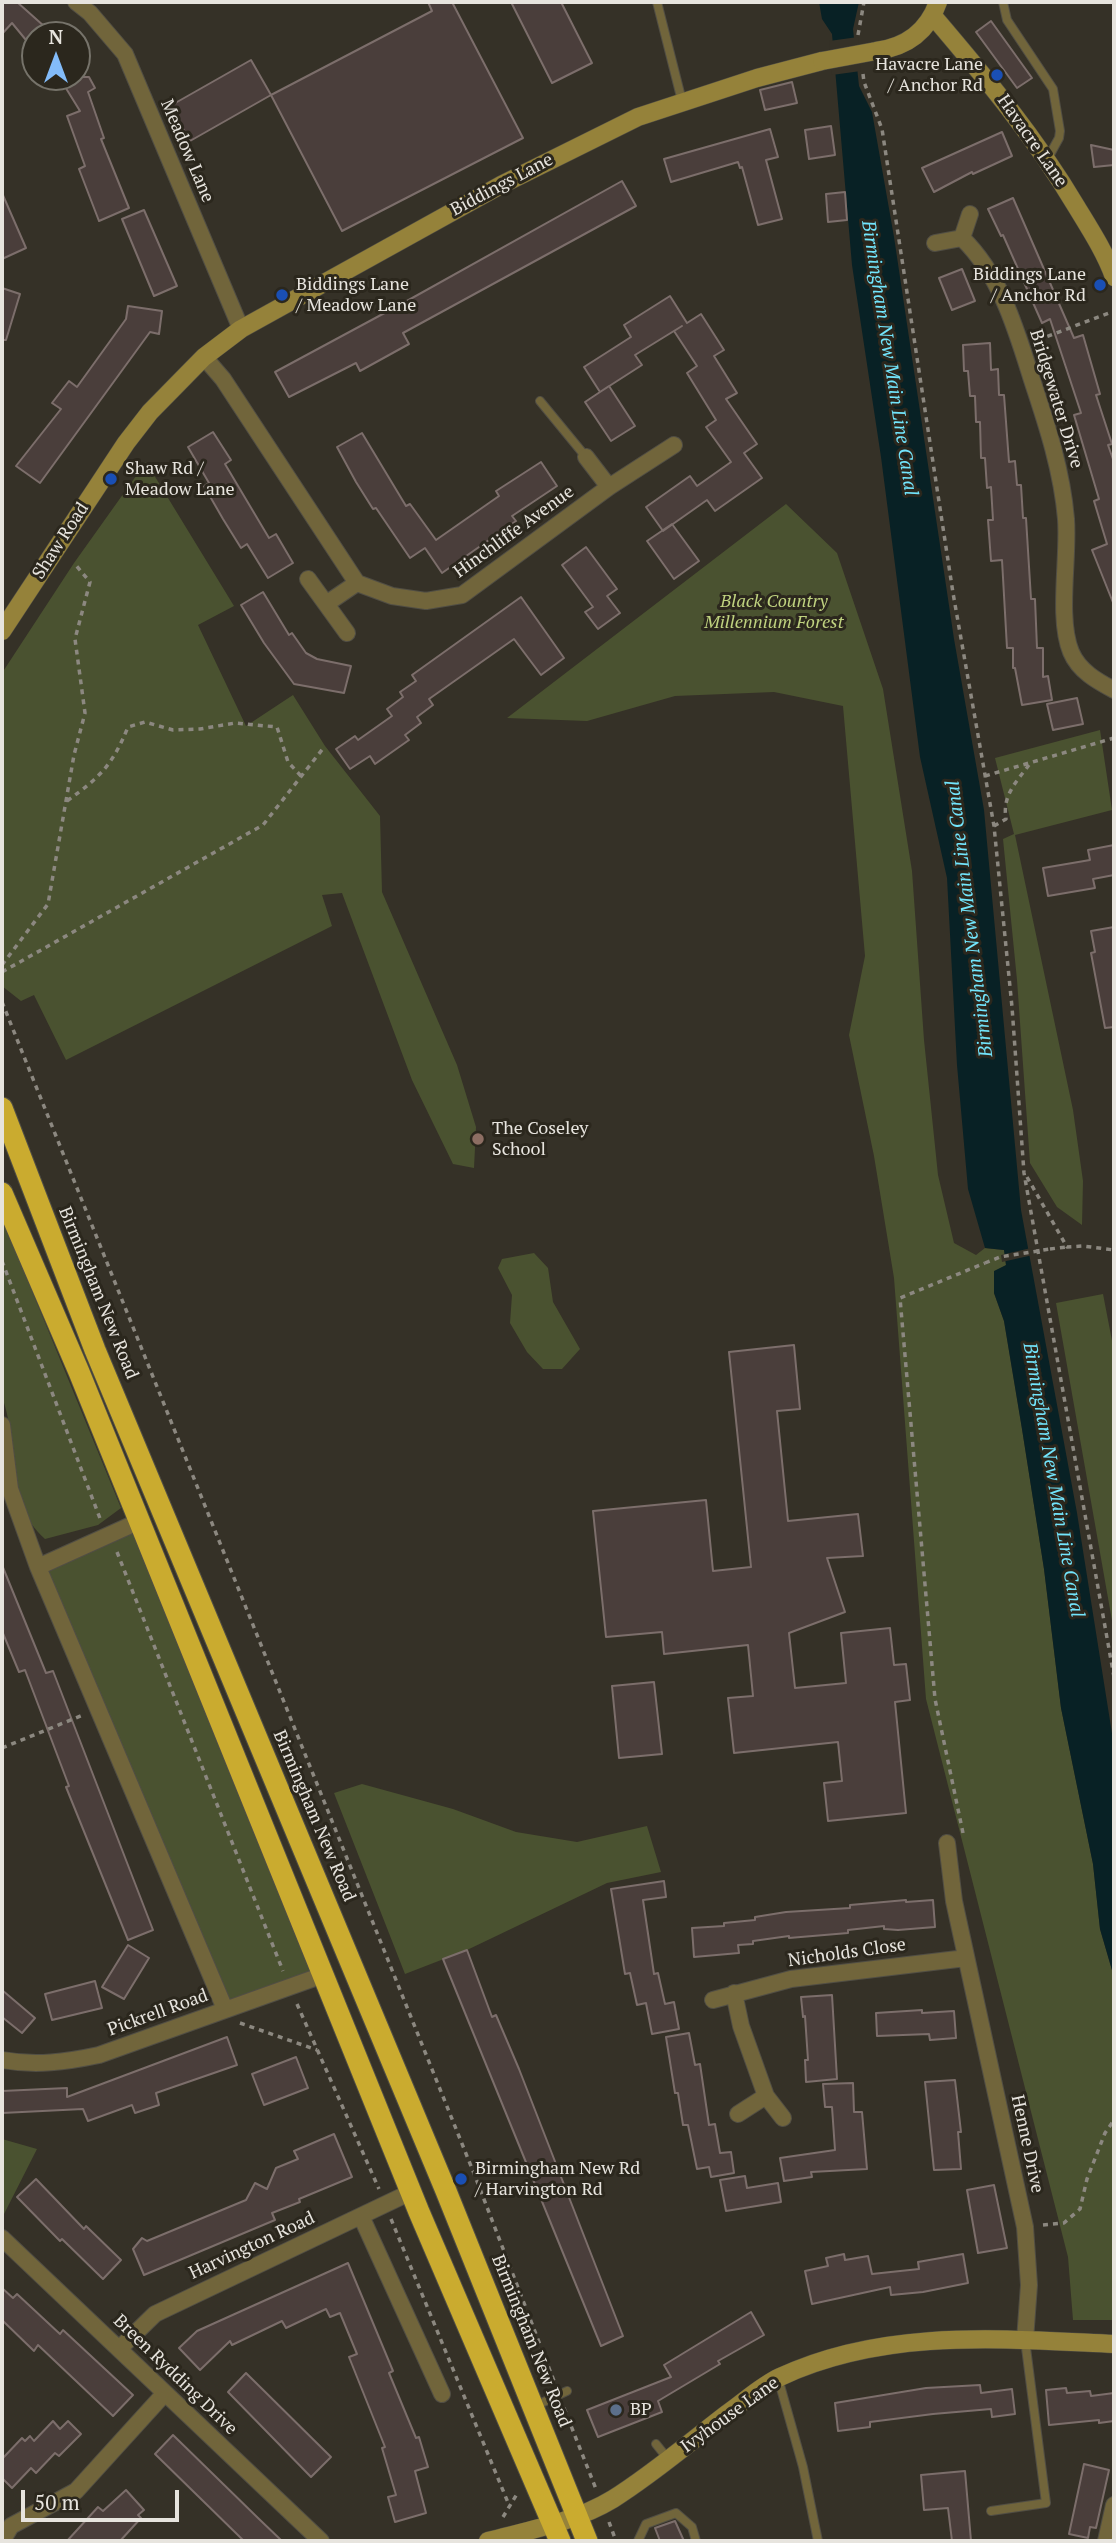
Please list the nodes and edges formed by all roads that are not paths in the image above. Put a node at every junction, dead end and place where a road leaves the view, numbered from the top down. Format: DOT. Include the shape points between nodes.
graph roads {
  1 [pos="76,2"];
  2 [pos="657,2"];
  3 [pos="1003,2"];
  4 [pos="935,9"];
  5 [pos="682,102"];
  6 [pos="1048,158"];
  7 [pos="970,214"];
  8 [pos="962,238"];
  9 [pos="935,243"];
  10 [pos="1114,277"];
  11 [pos="241,329"];
  12 [pos="204,357"];
  13 [pos="540,401"];
  14 [pos="674,445"];
  15 [pos="586,457"];
  16 [pos="609,487"];
  17 [pos="308,579"];
  18 [pos="357,583"];
  19 [pos="326,604"];
  20 [pos="2,631"];
  21 [pos="347,633"];
  22 [pos="1114,690"];
  23 [pos="2,1108"];
  24 [pos="2,1192"];
  25 [pos="2,1426"];
  26 [pos="140,1521"];
  27 [pos="38,1567"];
  28 [pos="947,1843"];
  29 [pos="966,1958"];
  30 [pos="351,1964"];
  31 [pos="323,1975"];
  32 [pos="734,1993"];
  33 [pos="713,2000"];
  34 [pos="225,2009"];
  35 [pos="2,2060"];
  36 [pos="766,2096"];
  37 [pos="738,2114"];
  38 [pos="783,2118"];
  39 [pos="441,2179"];
  40 [pos="411,2192"];
  41 [pos="360,2216"];
  42 [pos="2,2238"];
  43 [pos="1025,2340"];
  44 [pos="1114,2344"];
  45 [pos="119,2349"];
  46 [pos="778,2378"];
  47 [pos="165,2393"];
  48 [pos="563,2393"];
  49 [pos="442,2394"];
  50 [pos="533,2407"];
  51 [pos="656,2444"];
  52 [pos="668,2459"];
  53 [pos="1114,2509"];
  54 [pos="991,2511"];
  55 [pos="576,2517"];
  56 [pos="6,2521"];
  57 [pos="556,2532"];
  58 [pos="2,2541"];
  59 [pos="321,2541"];
  60 [pos="488,2541"];
  61 [pos="587,2541"];
  62 [pos="638,2541"];
  63 [pos="696,2541"];
  64 [pos="818,2541"];
  65 [pos="1106,2541"];
  1 -- 11 [label="street, Meadow Lane" via="125,54"];
  2 -- 5 [label="lane"];
  3 -- 6 [label="lane" via="1007,20 1053,89 1060,131"];
  4 -- 5 [label="street, Biddings Lane, bridge" via="910,41 893,49 868,48"];
  4 -- 6 [label="street, Havacre Lane"];
  5 -- 11 [label="street, Biddings Lane" via="638,117 501,185"];
  6 -- 10 [label="street, Havacre Lane" via="1097,239"];
  7 -- 8 [label="street"];
  8 -- 9 [label="street"];
  8 -- 22 [label="street, Bridgewater Drive" via="999,288 1050,436 1061,485 1067,551 1065,619 1071,652 1097,681"];
  11 -- 12 [label="street, Biddings Lane"];
  12 -- 18 [label="street" via="229,387"];
  12 -- 20 [label="street, Shaw Road" via="126,443"];
  13 -- 15 [label="lane"];
  14 -- 16 [label="street, Hinchliffe Avenue"];
  15 -- 16 [label="street"];
  16 -- 18 [label="street, Hinchliffe Avenue" via="462,595 426,601 392,596"];
  17 -- 19 [label="street"];
  18 -- 19 [label="street"];
  19 -- 21 [label="street"];
  23 -- 30 [label="highway, Birmingham New Road" via="95,1350"];
  24 -- 26 [label="highway"];
  25 -- 27 [label="street" via="10,1489"];
  26 -- 27 [label="street"];
  26 -- 31 [label="highway"];
  27 -- 34 [label="street"];
  28 -- 29 [label="street, Henne Drive"];
  29 -- 32 [label="street, Nicholds Close" via="791,1979"];
  29 -- 43 [label="street, Henne Drive" via="1025,2227 1029,2285"];
  30 -- 31 [label="highway"];
  30 -- 39 [label="highway, Birmingham New Road"];
  31 -- 34 [label="street, Pickrell Road"];
  31 -- 40 [label="highway"];
  32 -- 33 [label="street, Nicholds Close"];
  32 -- 36 [label="street"];
  34 -- 35 [label="street, Pickrell Road" via="64,2063"];
  36 -- 37 [label="street"];
  36 -- 38 [label="street"];
  39 -- 40 [label="highway"];
  39 -- 50 [label="highway, Birmingham New Road"];
  40 -- 41 [label="street, Harvington Road"];
  40 -- 57 [label="highway"];
  41 -- 45 [label="street, Harvington Road" via="155,2314"];
  41 -- 49 [label="street"];
  42 -- 45 [label="street, Breen Rydding Drive"];
  43 -- 44 [label="street, Ivyhouse Lane"];
  43 -- 46 [label="street, Ivyhouse Lane" via="915,2341 864,2349"];
  43 -- 54 [label="lane" via="1046,2503"];
  45 -- 47 [label="street, Breen Rydding Drive"];
  46 -- 52 [label="street, Ivyhouse Lane"];
  46 -- 64 [label="lane"];
  47 -- 56 [label="street" via="76,2491"];
  47 -- 59 [label="street, Breen Rydding Drive"];
  48 -- 50 [label="lane"];
  50 -- 55 [label="highway, Birmingham New Road"];
  51 -- 52 [label="lane"];
  52 -- 55 [label="street, Ivyhouse Lane" via="613,2499"];
  53 -- 65 [label="street"];
  55 -- 57 [label="street, Ivyhouse Lane"];
  55 -- 61 [label="highway, Birmingham New Road"];
  56 -- 58 [label="street"];
  57 -- 60 [label="street, Ivyhouse Lane"];
  62 -- 63 [label="lane" via="646,2524 676,2513 692,2527"];
}
